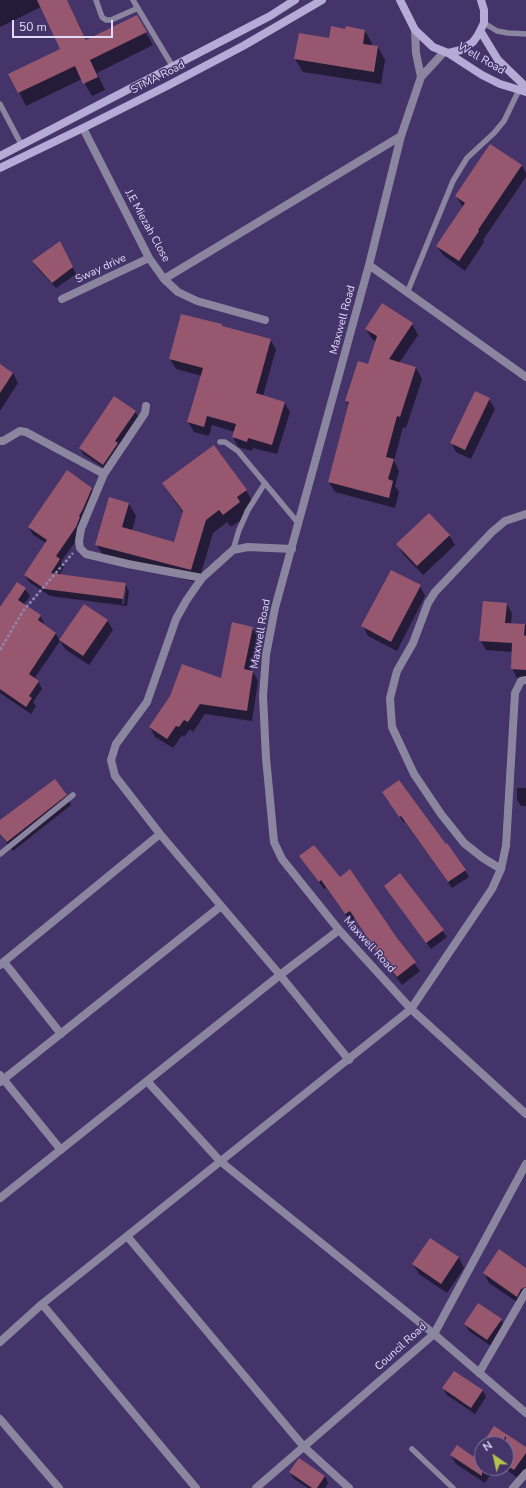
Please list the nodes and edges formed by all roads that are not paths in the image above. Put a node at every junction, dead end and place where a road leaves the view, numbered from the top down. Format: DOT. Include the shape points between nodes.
graph roads {
  1 [pos="96,0"];
  2 [pos="133,0"];
  3 [pos="295,0"];
  4 [pos="322,0"];
  5 [pos="393,0"];
  6 [pos="481,0"];
  7 [pos="400,2"];
  8 [pos="138,8"];
  9 [pos="484,23"];
  10 [pos="415,30"];
  11 [pos="481,32"];
  12 [pos="526,34"];
  13 [pos="446,53"];
  14 [pos="173,66"];
  15 [pos="421,77"];
  16 [pos="524,90"];
  17 [pos="0,104"];
  18 [pos="83,128"];
  19 [pos="401,136"];
  20 [pos="21,144"];
  21 [pos="0,156"];
  22 [pos="0,168"];
  23 [pos="150,258"];
  24 [pos="369,265"];
  25 [pos="164,280"];
  26 [pos="407,293"];
  27 [pos="62,299"];
  28 [pos="265,320"];
  29 [pos="526,377"];
  30 [pos="146,406"];
  31 [pos="0,441"];
  32 [pos="220,442"];
  33 [pos="104,474"];
  34 [pos="265,483"];
  35 [pos="526,514"];
  36 [pos="299,524"];
  37 [pos="292,549"];
  38 [pos="233,550"];
  39 [pos="202,578"];
  40 [pos="526,680"];
  41 [pos="73,795"];
  42 [pos="160,834"];
  43 [pos="0,854"];
  44 [pos="501,868"];
  45 [pos="221,906"];
  46 [pos="339,930"];
  47 [pos="2,963"];
  48 [pos="280,975"];
  49 [pos="411,1009"];
  50 [pos="61,1034"];
  51 [pos="348,1060"];
  52 [pos="1,1079"];
  53 [pos="147,1081"];
  54 [pos="526,1114"];
  55 [pos="61,1150"];
  56 [pos="220,1161"];
  57 [pos="526,1164"];
  58 [pos="1,1195"];
  59 [pos="127,1236"];
  60 [pos="526,1292"];
  61 [pos="42,1304"];
  62 [pos="434,1334"];
  63 [pos="0,1342"];
  64 [pos="479,1373"];
  65 [pos="526,1413"];
  66 [pos="0,1419"];
  67 [pos="304,1447"];
  68 [pos="412,1449"];
  69 [pos="526,1473"];
  70 [pos="59,1488"];
  71 [pos="196,1488"];
  72 [pos="256,1488"];
  73 [pos="349,1488"];
  74 [pos="453,1488"];
  75 [pos="513,1488"];
  1 -- 8 [label="lane" via="102,17 106,20"];
  2 -- 8 [label="lane"];
  3 -- 14 [label="main road, STMA Road" via="270,16"];
  4 -- 18 [label="main road, STMA Road" via="243,46"];
  5 -- 7 [label="main road"];
  6 -- 9 [label="main road"];
  7 -- 10 [label="main road, Well Road"];
  8 -- 14 [label="lane"];
  9 -- 11 [label="main road"];
  9 -- 12 [label="lane" via="497,31"];
  10 -- 13 [label="main road, Well Road" via="433,47"];
  10 -- 15 [label="street"];
  11 -- 13 [label="main road" via="473,42 461,50"];
  11 -- 16 [label="main road, Well Road" via="498,60"];
  13 -- 15 [label="street, Maxwell Road"];
  13 -- 16 [label="main road, Well Road" via="500,84"];
  14 -- 20 [label="main road, STMA Road"];
  15 -- 19 [label="street, Maxwell Road"];
  16 -- 26 [label="lane" via="504,121 468,158 453,181"];
  17 -- 20 [label="lane"];
  18 -- 22 [label="main road, STMA Road"];
  18 -- 23 [label="street, J.E Miezah Close"];
  19 -- 24 [label="street, Maxwell Road"];
  19 -- 25 [label="street"];
  20 -- 21 [label="main road, STMA Road"];
  23 -- 25 [label="street, J.E Miezah Close"];
  23 -- 27 [label="street, Sway drive"];
  24 -- 26 [label="street"];
  24 -- 36 [label="street, Maxwell Road"];
  25 -- 28 [label="street, J.E Miezah Close" via="178,292 197,301"];
  26 -- 29 [label="street"];
  30 -- 33 [label="street" via="145,413"];
  31 -- 33 [label="street" via="20,431 26,432"];
  32 -- 34 [label="lane" via="225,442 238,451"];
  33 -- 39 [label="street" via="80,529 80,548 86,554"];
  34 -- 36 [label="lane"];
  34 -- 38 [label="lane" via="248,510"];
  35 -- 44 [label="street" via="505,521 492,532 435,592 397,671 390,698 392,727 414,774 464,843"];
  36 -- 37 [label="street, Maxwell Road"];
  37 -- 38 [label="street" via="248,547"];
  37 -- 46 [label="street, Maxwell Road" via="266,655 263,696 274,842 282,860"];
  38 -- 39 [label="street"];
  39 -- 42 [label="street" via="176,619 147,702 116,744 111,760 115,776"];
  40 -- 44 [label="street" via="521,681 515,693 506,846"];
  41 -- 43 [label="lane"];
  42 -- 45 [label="street"];
  42 -- 47 [label="street"];
  44 -- 49 [label="street" via="492,889"];
  45 -- 48 [label="street"];
  45 -- 50 [label="street"];
  46 -- 48 [label="street"];
  46 -- 49 [label="street, Maxwell Road"];
  47 -- 50 [label="street"];
  48 -- 51 [label="street"];
  48 -- 53 [label="street"];
  49 -- 51 [label="street"];
  49 -- 54 [label="street, Maxwell Road"];
  50 -- 52 [label="street"];
  51 -- 56 [label="street"];
  52 -- 55 [label="street"];
  53 -- 55 [label="street"];
  53 -- 56 [label="street"];
  55 -- 58 [label="street"];
  56 -- 59 [label="street"];
  56 -- 62 [label="street"];
  57 -- 62 [label="street, Council Road"];
  59 -- 61 [label="street"];
  59 -- 67 [label="street"];
  60 -- 64 [label="street"];
  61 -- 63 [label="street"];
  61 -- 71 [label="street"];
  62 -- 64 [label="street"];
  62 -- 67 [label="street, Council Road"];
  64 -- 65 [label="street"];
  66 -- 70 [label="street"];
  67 -- 72 [label="street, Council Road"];
  67 -- 73 [label="street"];
  68 -- 74 [label="lane"];
  69 -- 75 [label="street"];
}
